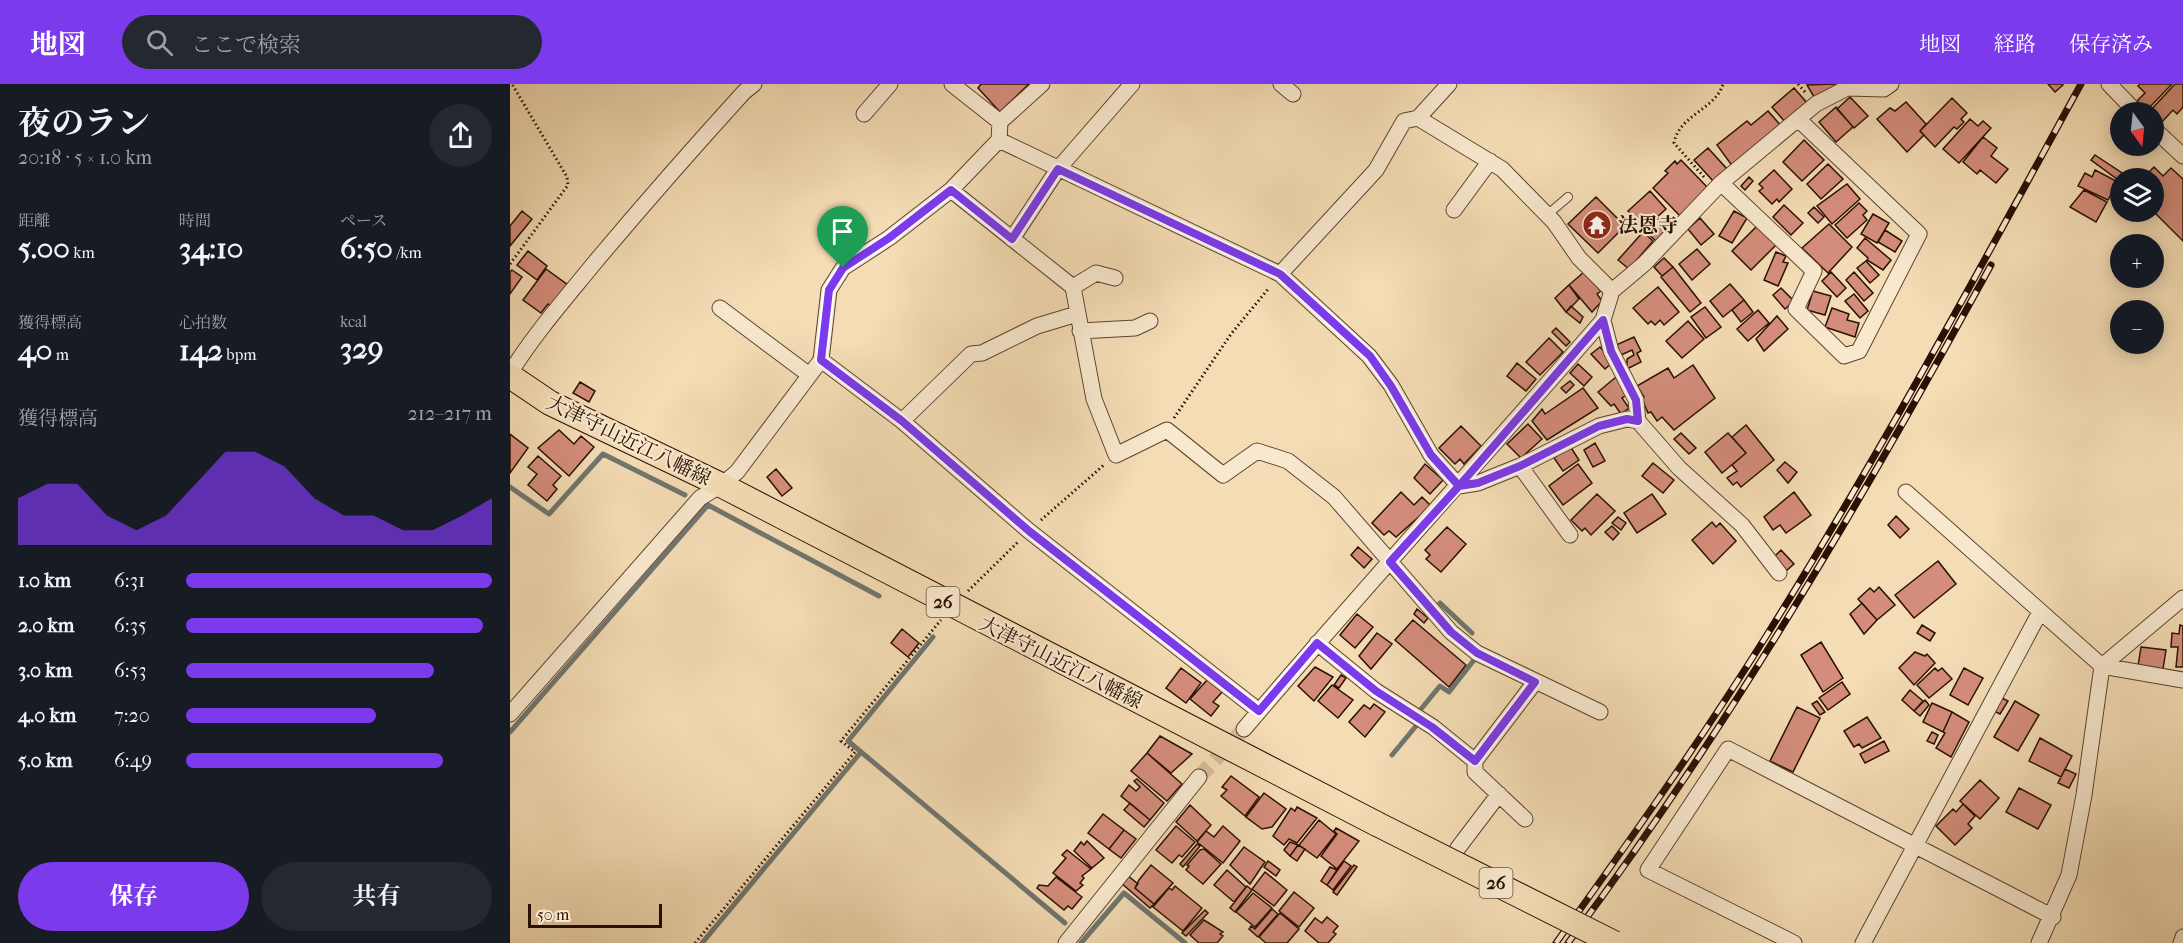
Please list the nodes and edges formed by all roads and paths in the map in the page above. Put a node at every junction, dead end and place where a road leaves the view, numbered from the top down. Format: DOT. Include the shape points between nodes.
graph roads {
  1 [pos="512,84"];
  2 [pos="754,84"];
  3 [pos="890,84"];
  4 [pos="952,84"];
  5 [pos="1041,84"];
  6 [pos="1132,84"];
  7 [pos="1449,84"];
  8 [pos="1723,84"];
  9 [pos="1892,84"];
  10 [pos="2116,87"];
  11 [pos="2128,102"];
  12 [pos="864,114"];
  13 [pos="1418,118"];
  14 [pos="1798,119"];
  15 [pos="1000,122"];
  16 [pos="2164,138"];
  17 [pos="999,140"];
  18 [pos="2183,156"];
  19 [pos="1490,161"];
  20 [pos="1058,169"];
  21 [pos="1718,187"];
  22 [pos="951,190"];
  23 [pos="1568,197"];
  24 [pos="1454,210"];
  25 [pos="1547,215"];
  26 [pos="1012,239"];
  27 [pos="510,264"];
  28 [pos="1280,274"];
  29 [pos="1115,278"];
  30 [pos="1073,287"];
  31 [pos="1612,291"];
  32 [pos="720,308"];
  33 [pos="1077,314"];
  34 [pos="1603,320"];
  35 [pos="1150,321"];
  36 [pos="1080,330"];
  37 [pos="821,360"];
  38 [pos="808,374"];
  39 [pos="510,375"];
  40 [pos="902,421"];
  41 [pos="1638,421"];
  42 [pos="1167,430"];
  43 [pos="1520,466"];
  44 [pos="721,485"];
  45 [pos="1459,486"];
  46 [pos="1906,492"];
  47 [pos="1570,535"];
  48 [pos="1390,562"];
  49 [pos="1779,573"];
  50 [pos="2183,598"];
  51 [pos="952,607"];
  52 [pos="2040,612"];
  53 [pos="1317,643"];
  54 [pos="2102,666"];
  55 [pos="2183,680"];
  56 [pos="1535,682"];
  57 [pos="1259,711"];
  58 [pos="1600,712"];
  59 [pos="510,714"];
  60 [pos="1244,729"];
  61 [pos="1475,761"];
  62 [pos="1199,777"];
  63 [pos="1499,794"];
  64 [pos="1526,819"];
  65 [pos="1916,844"];
  66 [pos="1458,848"];
  67 [pos="2053,917"];
  68 [pos="2183,937"];
  69 [pos="695,943"];
  70 [pos="1066,943"];
  71 [pos="1614,943"];
  72 [pos="1794,943"];
  73 [pos="1863,943"];
  74 [pos="2039,943"];
  75 [pos="2181,943"];
  1 -- 27 [label="path" via="568,184"];
  2 -- 39 [label="street" via="604,252 530,341"];
  3 -- 12 [label="street"];
  4 -- 15 [label="street"];
  5 -- 15 [label="street"];
  6 -- 20 [label="street"];
  7 -- 13 [label="street"];
  8 -- 21 [label="path" via="1720,93 1683,124 1674,143"];
  9 -- 14 [label="street" via="1884,89 1847,88 1816,104"];
  10 -- 11 [label="street"];
  13 -- 19 [label="street"];
  13 -- 28 [label="street" via="1404,121 1376,170"];
  14 -- 21 [label="street"];
  14 -- 21 [label="street" via="1919,234 1859,351 1844,356 1796,309 1814,271"];
  15 -- 17 [label="street"];
  16 -- 18 [label="street"];
  17 -- 20 [label="street"];
  17 -- 22 [label="street"];
  19 -- 24 [label="street"];
  19 -- 25 [label="street"];
  20 -- 26 [label="street"];
  20 -- 28 [label="street"];
  21 -- 31 [label="street" via="1644,264"];
  22 -- 26 [label="street"];
  22 -- 37 [label="street" via="843,268 829,290"];
  23 -- 25 [label="lane"];
  25 -- 31 [label="street" via="1579,258"];
  26 -- 30 [label="street"];
  28 -- 42 [label="path" via="1231,334"];
  28 -- 45 [label="street" via="1370,356 1431,455"];
  29 -- 30 [label="street" via="1096,273"];
  30 -- 33 [label="street"];
  31 -- 34 [label="street"];
  32 -- 38 [label="street"];
  33 -- 36 [label="street"];
  33 -- 40 [label="street" via="971,354"];
  34 -- 41 [label="street" via="1611,351 1636,400"];
  34 -- 45 [label="street"];
  35 -- 36 [label="street" via="1135,328"];
  36 -- 42 [label="street" via="1094,399 1116,455"];
  37 -- 38 [label="street"];
  37 -- 40 [label="street"];
  38 -- 44 [label="street" via="737,472"];
  39 -- 44 [label="main road, 大津守山近江八幡線 / 26" via="550,403"];
  40 -- 57 [label="street" via="1029,531"];
  41 -- 43 [label="street" via="1627,419 1599,426"];
  41 -- 49 [label="street" via="1679,468 1742,525"];
  42 -- 48 [label="street" via="1222,475 1257,451 1288,461 1334,497"];
  43 -- 45 [label="street" via="1478,483"];
  43 -- 47 [label="street"];
  44 -- 51 [label="main road, 大津守山近江八幡線 / 26"];
  44 -- 59 [label="street" via="700,498"];
  45 -- 48 [label="street"];
  46 -- 52 [label="street"];
  48 -- 53 [label="street"];
  48 -- 56 [label="street" via="1451,632 1477,653"];
  50 -- 54 [label="street"];
  51 -- 69 [label="path" via="841,741 855,752"];
  51 -- 71 [label="main road, 大津守山近江八幡線 / 26, bridge"];
  52 -- 54 [label="street"];
  52 -- 65 [label="street"];
  53 -- 57 [label="street"];
  53 -- 61 [label="street" via="1376,691"];
  54 -- 55 [label="street"];
  54 -- 67 [label="street" via="2071,863"];
  56 -- 58 [label="street"];
  56 -- 61 [label="street"];
  57 -- 60 [label="street"];
  61 -- 63 [label="street" via="1475,772"];
  62 -- 70 [label="street"];
  63 -- 64 [label="street"];
  63 -- 66 [label="street"];
  65 -- 67 [label="street"];
  65 -- 72 [label="street" via="1728,749 1648,870"];
  65 -- 73 [label="street"];
  67 -- 74 [label="street"];
  68 -- 75 [label="street"];
}
